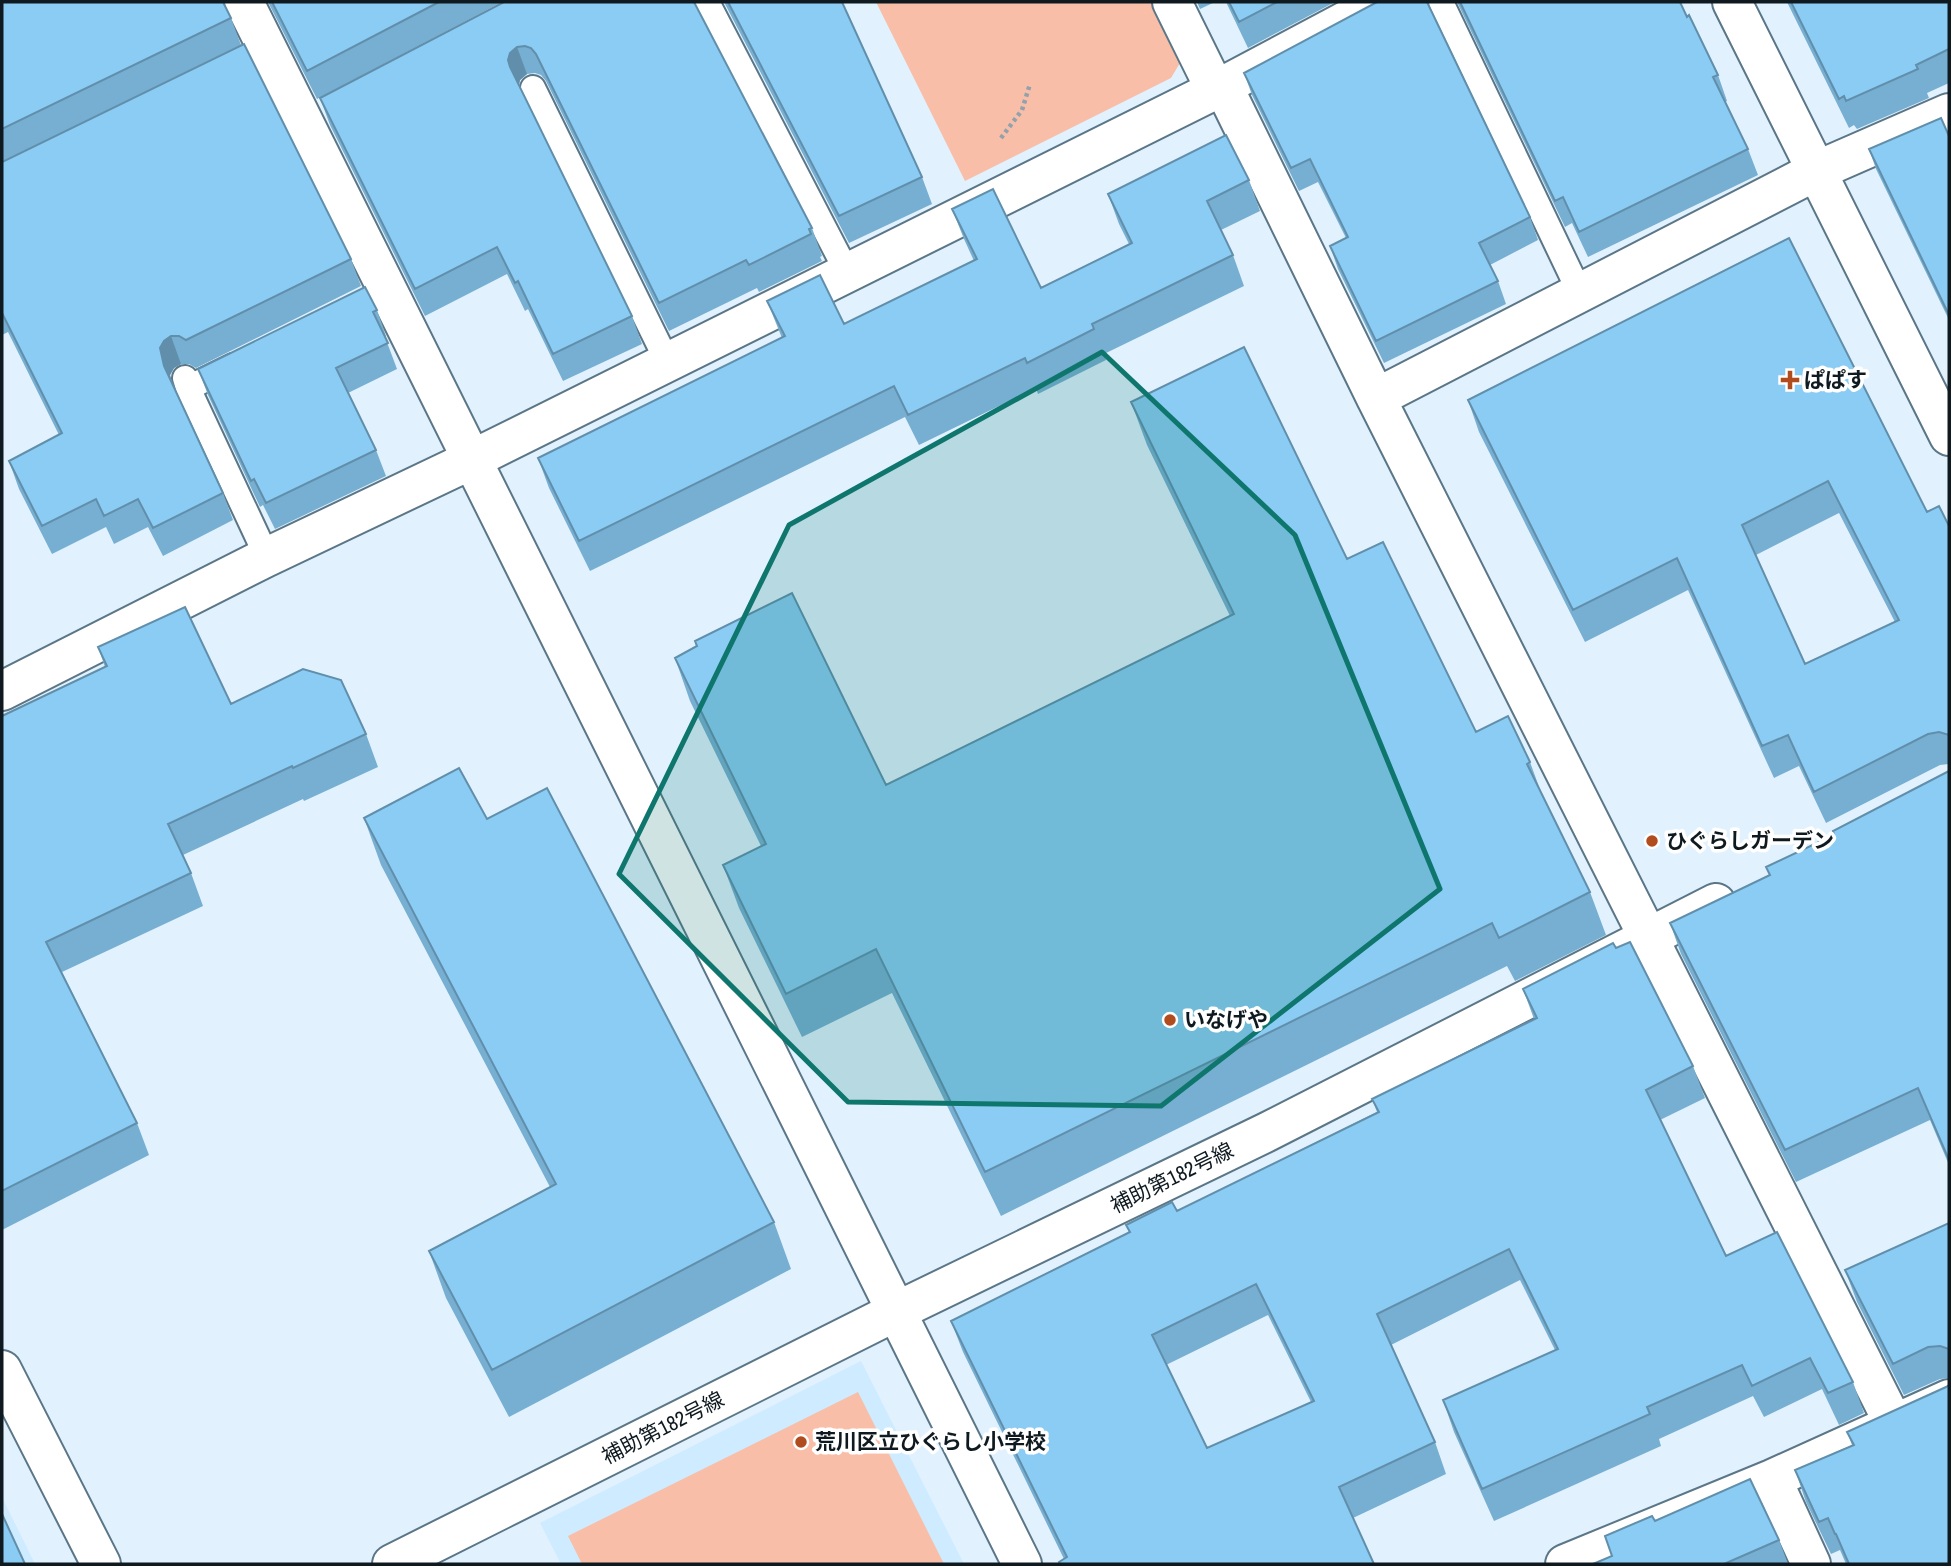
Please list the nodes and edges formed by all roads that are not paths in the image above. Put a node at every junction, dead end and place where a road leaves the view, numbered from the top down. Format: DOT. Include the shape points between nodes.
graph roads {
  1 [pos="244,2"];
  2 [pos="707,2"];
  3 [pos="1172,2"];
  4 [pos="1381,2"];
  5 [pos="1441,2"];
  6 [pos="1732,2"];
  7 [pos="1219,87"];
  8 [pos="533,88"];
  9 [pos="1949,113"];
  10 [pos="1816,171"];
  11 [pos="848,272"];
  12 [pos="1580,293"];
  13 [pos="250,358"];
  14 [pos="667,361"];
  15 [pos="1376,398"];
  16 [pos="1949,436"];
  17 [pos="471,460"];
  18 [pos="267,557"];
  19 [pos="2,691"];
  20 [pos="1744,889"];
  21 [pos="1648,938"];
  22 [pos="897,1311"];
  23 [pos="2,1370"];
  24 [pos="1949,1399"];
  25 [pos="1894,1424"];
  26 [pos="1772,1479"];
  27 [pos="101,1564"];
  28 [pos="392,1564"];
  29 [pos="1022,1564"];
  30 [pos="1565,1564"];
  31 [pos="1811,1564"];
  1 -- 17 [label="street" via="256,55 316,116 375,296"];
  2 -- 11 [label="lane"];
  3 -- 7 [label="street"];
  4 -- 7 [label="street"];
  5 -- 12 [label="lane"];
  6 -- 10 [label="street"];
  7 -- 11 [label="street"];
  7 -- 15 [label="street"];
  8 -- 14 [label="lane"];
  9 -- 10 [label="street"];
  10 -- 12 [label="street"];
  10 -- 16 [label="street"];
  11 -- 14 [label="street"];
  12 -- 15 [label="street"];
  13 -- 18 [label="lane" via="187,383"];
  14 -- 17 [label="street"];
  15 -- 21 [label="street"];
  17 -- 18 [label="street"];
  17 -- 22 [label="street"];
  18 -- 19 [label="street"];
  20 -- 21 [label="street, 補助第182号線"];
  21 -- 22 [label="street, 補助第182号線" via="1267,1132"];
  21 -- 25 [label="street"];
  22 -- 28 [label="street, 補助第182号線"];
  22 -- 29 [label="street"];
  23 -- 27 [label="street"];
  24 -- 25 [label="street"];
  25 -- 26 [label="street"];
  26 -- 30 [label="street"];
  26 -- 31 [label="street"];
}
